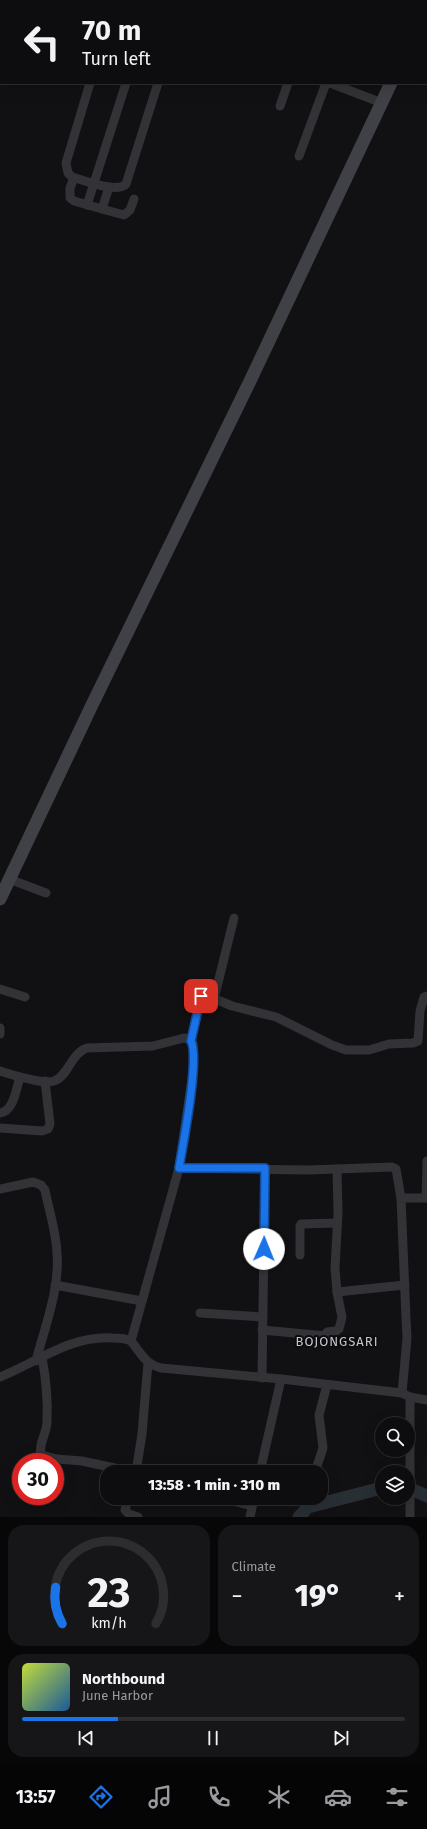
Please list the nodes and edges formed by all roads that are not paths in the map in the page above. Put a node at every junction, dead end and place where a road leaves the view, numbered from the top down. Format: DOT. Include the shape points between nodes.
graph roads {
  1 [pos="90,84"];
  2 [pos="126,84"];
  3 [pos="158,84"];
  4 [pos="288,84"];
  5 [pos="326,84"];
  6 [pos="333,84"];
  7 [pos="391,84"];
  8 [pos="382,103"];
  9 [pos="280,106"];
  10 [pos="299,156"];
  11 [pos="74,178"];
  12 [pos="94,183"];
  13 [pos="109,188"];
  14 [pos="134,199"];
  15 [pos="87,205"];
  16 [pos="102,209"];
  17 [pos="9,878"];
  18 [pos="46,893"];
  19 [pos="0,900"];
  20 [pos="234,918"];
  21 [pos="0,988"];
  22 [pos="427,996"];
  23 [pos="25,997"];
  24 [pos="214,999"];
  25 [pos="0,1028"];
  26 [pos="0,1034"];
  27 [pos="191,1041"];
  28 [pos="0,1071"];
  29 [pos="20,1077"];
  30 [pos="44,1081"];
  31 [pos="0,1113"];
  32 [pos="0,1128"];
  33 [pos="427,1161"];
  34 [pos="179,1168"];
  35 [pos="265,1168"];
  36 [pos="337,1169"];
  37 [pos="0,1189"];
  38 [pos="401,1198"];
  39 [pos="426,1198"];
  40 [pos="337,1223"];
  41 [pos="300,1256"];
  42 [pos="55,1285"];
  43 [pos="405,1285"];
  44 [pos="337,1292"];
  45 [pos="142,1301"];
  46 [pos="200,1313"];
  47 [pos="263,1317"];
  48 [pos="262,1330"];
  49 [pos="131,1341"];
  50 [pos="39,1359"];
  51 [pos="148,1363"];
  52 [pos="0,1377"];
  53 [pos="262,1378"];
  54 [pos="281,1379"];
  55 [pos="327,1385"];
  56 [pos="406,1395"];
  57 [pos="427,1400"];
  58 [pos="101,1465"];
  59 [pos="135,1465"];
  60 [pos="262,1465"];
  61 [pos="317,1465"];
  62 [pos="127,1505"];
  63 [pos="252,1505"];
  64 [pos="410,1513"];
  65 [pos="138,1517"];
  66 [pos="250,1517"];
  1 -- 11 [label="street" via="66,162 68,173"];
  2 -- 12 [label="street"];
  3 -- 13 [label="street" via="126,184 119,189"];
  4 -- 9 [label="street"];
  5 -- 10 [label="street"];
  6 -- 8 [label="street"];
  7 -- 8 [label="street"];
  8 -- 17 [label="street"];
  11 -- 12 [label="street"];
  11 -- 15 [label="street" via="70,198"];
  12 -- 13 [label="street"];
  12 -- 15 [label="street"];
  13 -- 16 [label="street"];
  14 -- 16 [label="street" via="130,210 124,215"];
  15 -- 16 [label="street"];
  17 -- 18 [label="street"];
  17 -- 19 [label="street"];
  20 -- 24 [label="street"];
  21 -- 23 [label="street"];
  22 -- 24 [label="street" via="422,1002 416,1042 389,1044 369,1050 338,1048 276,1018"];
  24 -- 27 [label="street" via="206,994 201,996"];
  25 -- 26 [label="street"];
  27 -- 30 [label="street" via="184,1038 153,1046 87,1048 77,1053 57,1080"];
  27 -- 34 [label="street" via="193,1072"];
  28 -- 29 [label="street"];
  29 -- 30 [label="street"];
  29 -- 31 [label="street" via="11,1105"];
  30 -- 32 [label="street" via="50,1124 48,1129 42,1131"];
  33 -- 39 [label="street"];
  34 -- 35 [label="street"];
  34 -- 45 [label="street"];
  35 -- 36 [label="street"];
  35 -- 47 [label="street"];
  36 -- 38 [label="street" via="394,1167 397,1170"];
  36 -- 40 [label="street"];
  37 -- 42 [label="street" via="33,1182 43,1187 55,1229"];
  38 -- 39 [label="street"];
  38 -- 43 [label="street"];
  40 -- 41 [label="street" via="301,1224"];
  40 -- 44 [label="street"];
  42 -- 45 [label="street"];
  42 -- 50 [label="street"];
  43 -- 44 [label="street"];
  43 -- 56 [label="street"];
  44 -- 48 [label="street" via="342,1317 336,1331 326,1334"];
  45 -- 49 [label="street"];
  46 -- 47 [label="street"];
  47 -- 48 [label="street"];
  48 -- 53 [label="street"];
  49 -- 50 [label="street" via="120,1338 91,1338"];
  49 -- 51 [label="street"];
  50 -- 52 [label="street"];
  50 -- 58 [label="street" via="46,1378 47,1423 40,1448 41,1455"];
  51 -- 53 [label="street" via="160,1368"];
  51 -- 59 [label="street" via="142,1434"];
  53 -- 54 [label="street"];
  54 -- 55 [label="street"];
  54 -- 60 [label="street"];
  55 -- 56 [label="street"];
  55 -- 61 [label="street" via="319,1415 323,1448"];
  56 -- 57 [label="street"];
  56 -- 64 [label="street"];
  62 -- 65 [label="street" via="129,1514"];
  63 -- 66 [label="street"];
}
